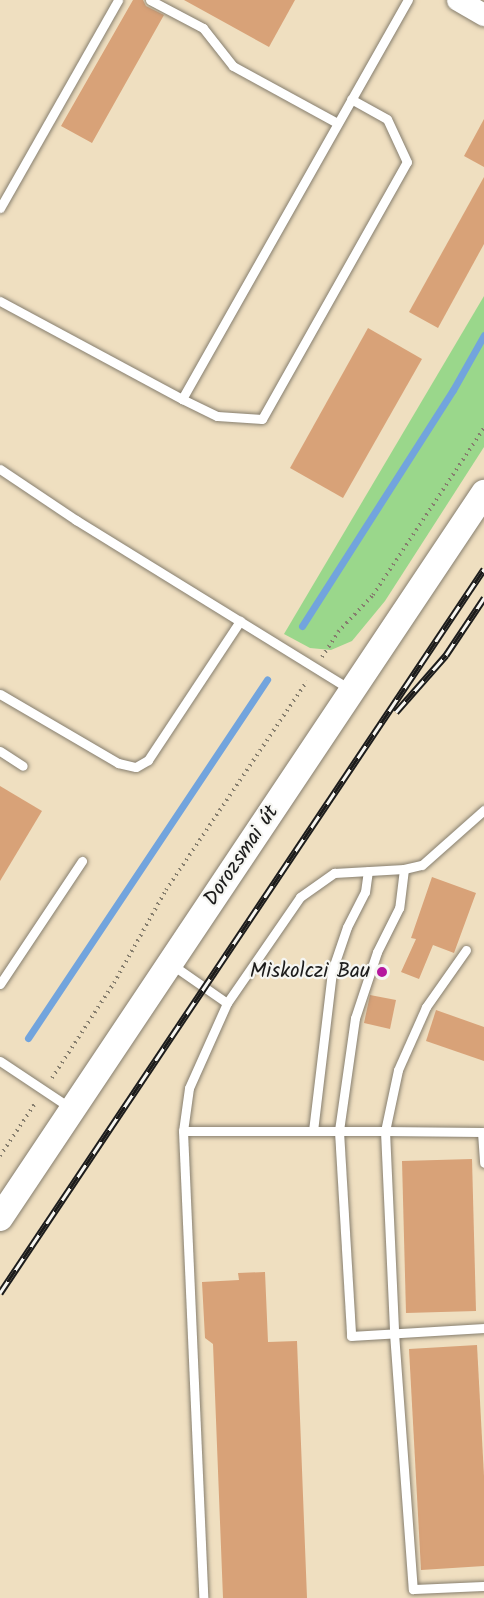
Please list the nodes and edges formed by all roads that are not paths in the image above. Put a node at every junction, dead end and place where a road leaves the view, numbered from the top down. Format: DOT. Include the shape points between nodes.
graph roads {
  1 [pos="118,0"];
  2 [pos="150,0"];
  3 [pos="408,0"];
  4 [pos="458,0"];
  5 [pos="484,15"];
  6 [pos="351,99"];
  7 [pos="337,123"];
  8 [pos="0,208"];
  9 [pos="0,301"];
  10 [pos="182,399"];
  11 [pos="0,469"];
  12 [pos="484,493"];
  13 [pos="240,621"];
  14 [pos="353,691"];
  15 [pos="0,694"];
  16 [pos="0,751"];
  17 [pos="23,766"];
  18 [pos="484,810"];
  19 [pos="82,861"];
  20 [pos="404,869"];
  21 [pos="368,871"];
  22 [pos="466,950"];
  23 [pos="170,963"];
  24 [pos="0,984"];
  25 [pos="227,1003"];
  26 [pos="0,1061"];
  27 [pos="72,1109"];
  28 [pos="183,1131"];
  29 [pos="313,1131"];
  30 [pos="339,1131"];
  31 [pos="385,1131"];
  32 [pos="484,1163"];
  33 [pos="0,1218"];
  34 [pos="484,1328"];
  35 [pos="394,1333"];
  36 [pos="484,1586"];
  37 [pos="414,1593"];
  38 [pos="203,1598"];
  1 -- 8 [label="lane"];
  2 -- 7 [label="lane" via="203,28 233,66"];
  3 -- 6 [label="lane"];
  4 -- 5 [label="street"];
  6 -- 7 [label="lane"];
  6 -- 10 [label="lane" via="387,118 407,162 262,419 217,416"];
  7 -- 10 [label="lane"];
  9 -- 10 [label="lane"];
  11 -- 13 [label="lane"];
  12 -- 14 [label="main road, Dorozsmai út"];
  13 -- 14 [label="lane"];
  13 -- 15 [label="lane" via="148,760 136,767 118,763"];
  14 -- 23 [label="main road, Dorozsmai út"];
  16 -- 17 [label="lane"];
  18 -- 20 [label="lane" via="422,866"];
  19 -- 24 [label="lane"];
  20 -- 21 [label="lane"];
  20 -- 30 [label="lane" via="399,908 377,952 355,1018"];
  21 -- 25 [label="lane" via="334,873 300,897"];
  21 -- 29 [label="lane" via="365,892 347,927 332,971"];
  22 -- 31 [label="lane" via="426,1007 398,1070"];
  23 -- 25 [label="lane"];
  23 -- 27 [label="main road, Dorozsmai út"];
  25 -- 28 [label="lane" via="189,1088"];
  26 -- 27 [label="lane"];
  27 -- 33 [label="main road, Dorozsmai út"];
  28 -- 29 [label="lane"];
  28 -- 38 [label="lane"];
  29 -- 30 [label="lane"];
  30 -- 31 [label="lane"];
  30 -- 35 [label="lane" via="351,1336"];
  31 -- 32 [label="lane" via="482,1132"];
  31 -- 35 [label="lane"];
  34 -- 35 [label="lane"];
  35 -- 37 [label="lane"];
  36 -- 37 [label="lane"];
}
